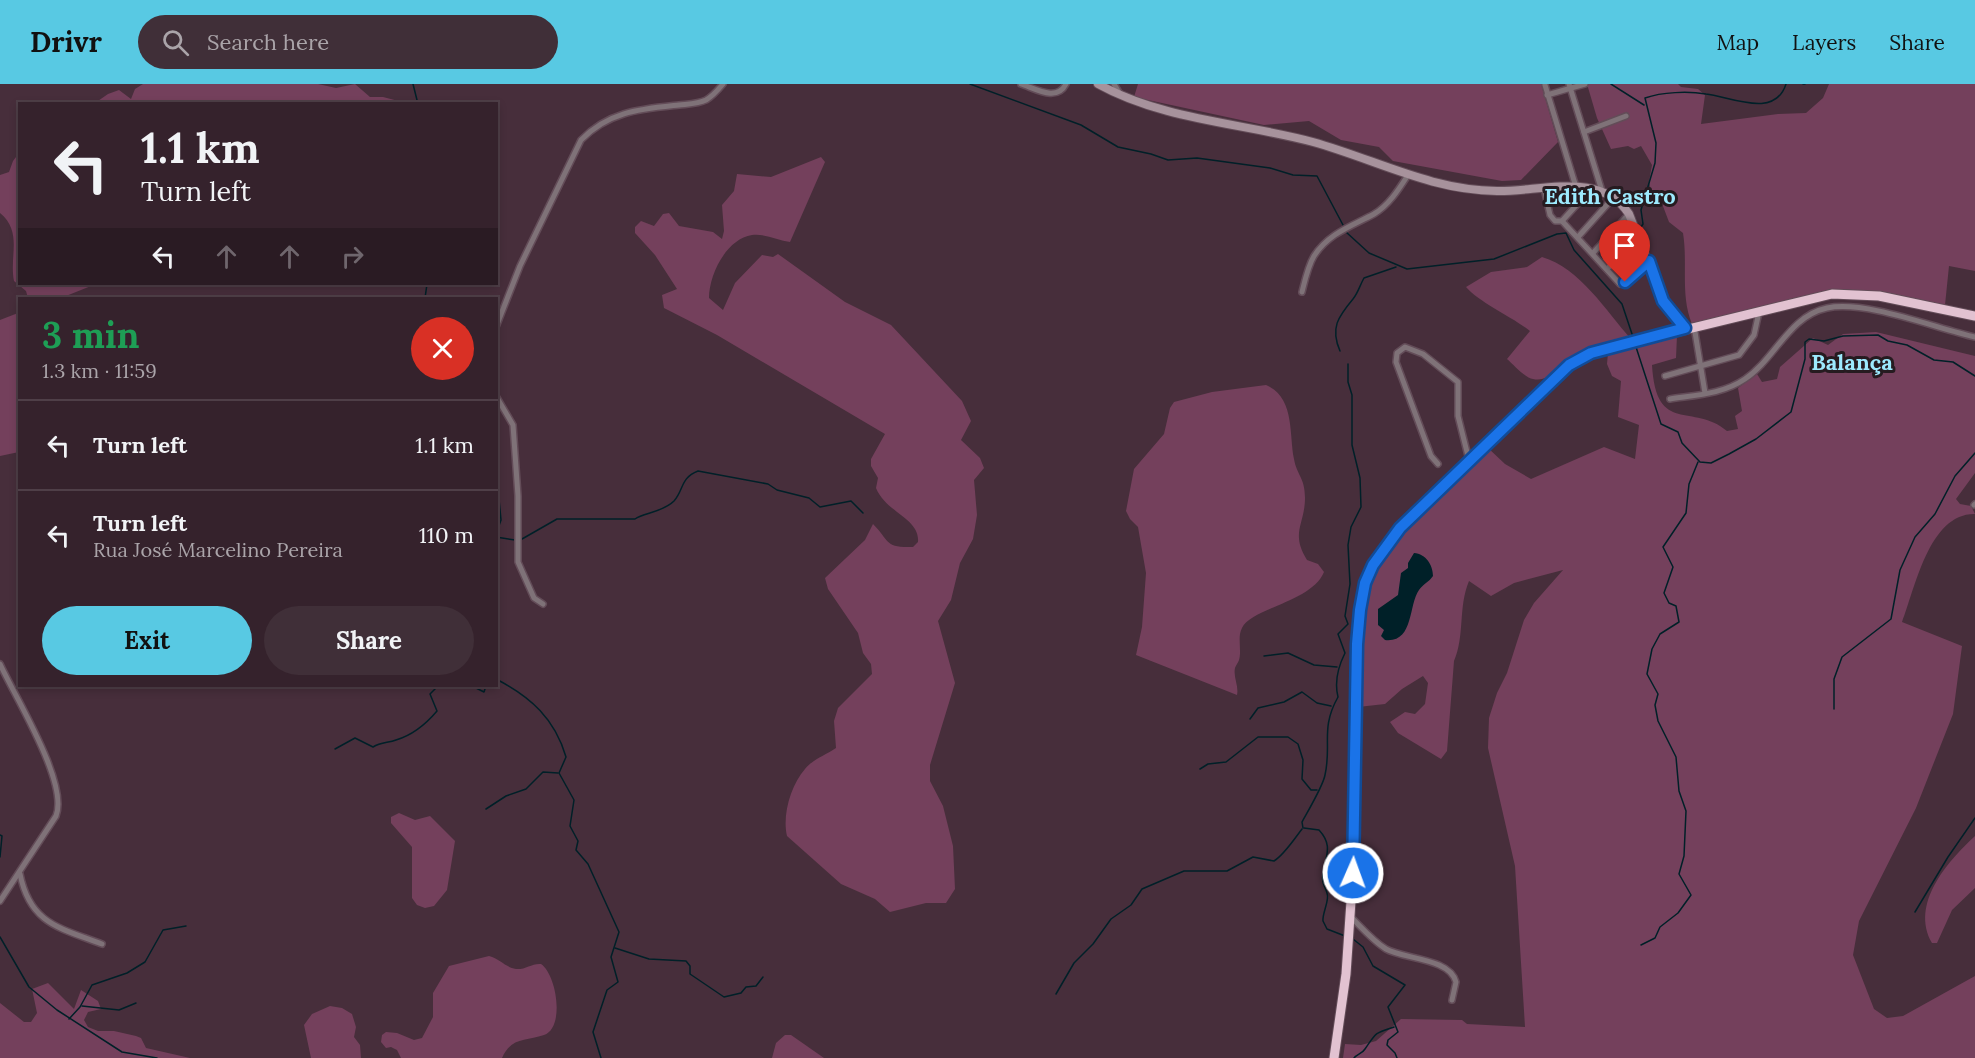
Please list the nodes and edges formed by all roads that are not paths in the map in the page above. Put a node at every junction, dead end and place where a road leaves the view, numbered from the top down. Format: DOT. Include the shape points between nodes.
graph roads {
  1 [pos="723,84"];
  2 [pos="1021,84"];
  3 [pos="1043,84"];
  4 [pos="1066,84"];
  5 [pos="1098,84"];
  6 [pos="1114,84"];
  7 [pos="1585,84"];
  8 [pos="1545,85"];
  9 [pos="1570,86"];
  10 [pos="1041,90"];
  11 [pos="1546,95"];
  12 [pos="1121,96"];
  13 [pos="1626,116"];
  14 [pos="1584,132"];
  15 [pos="1408,175"];
  16 [pos="1576,187"];
  17 [pos="1544,188"];
  18 [pos="1591,189"];
  19 [pos="1602,191"];
  20 [pos="1614,197"];
  21 [pos="1629,214"];
  22 [pos="1562,221"];
  23 [pos="1639,236"];
  24 [pos="1578,237"];
  25 [pos="1593,253"];
  26 [pos="1649,261"];
  27 [pos="1606,269"];
  28 [pos="1302,292"];
  29 [pos="1759,310"];
  30 [pos="1975,316"];
  31 [pos="498,322"];
  32 [pos="1689,327"];
  33 [pos="1975,337"];
  34 [pos="1701,366"];
  35 [pos="1665,376"];
  36 [pos="1705,393"];
  37 [pos="498,399"];
  38 [pos="1670,399"];
  39 [pos="1469,460"];
  40 [pos="1438,464"];
  41 [pos="543,604"];
  42 [pos="0,664"];
  43 [pos="20,874"];
  44 [pos="0,901"];
  45 [pos="1351,917"];
  46 [pos="102,944"];
  47 [pos="1452,1000"];
  48 [pos="1334,1058"];
  1 -- 31 [label="street" via="701,102 612,116 581,140 520,266"];
  2 -- 10 [label="street"];
  3 -- 10 [label="street"];
  4 -- 10 [label="street" via="1054,94"];
  5 -- 12 [label="street"];
  6 -- 12 [label="street"];
  7 -- 9 [label="street"];
  8 -- 11 [label="street"];
  9 -- 11 [label="street"];
  9 -- 14 [label="street"];
  11 -- 16 [label="street"];
  12 -- 15 [label="street" via="1156,108 1313,142"];
  13 -- 14 [label="street"];
  14 -- 19 [label="street"];
  15 -- 17 [label="street" via="1424,182 1477,190"];
  15 -- 28 [label="street" via="1375,213 1328,240 1314,256"];
  16 -- 17 [label="street"];
  16 -- 18 [label="street"];
  17 -- 22 [label="street" via="1552,219"];
  18 -- 19 [label="street"];
  18 -- 22 [label="street"];
  19 -- 20 [label="street"];
  20 -- 21 [label="street"];
  20 -- 24 [label="street"];
  21 -- 23 [label="street"];
  21 -- 25 [label="street"];
  22 -- 24 [label="street"];
  23 -- 26 [label="street"];
  23 -- 27 [label="street"];
  24 -- 25 [label="street"];
  25 -- 27 [label="street"];
  26 -- 27 [label="street" via="1623,284"];
  26 -- 32 [label="street" via="1663,301"];
  29 -- 30 [label="highway" via="1852,293"];
  29 -- 32 [label="highway"];
  29 -- 34 [label="street" via="1754,335 1742,352"];
  32 -- 34 [label="street"];
  32 -- 39 [label="highway" via="1577,360"];
  33 -- 36 [label="street" via="1867,309 1826,308 1798,322 1743,381"];
  34 -- 35 [label="street"];
  34 -- 36 [label="street"];
  36 -- 38 [label="street"];
  37 -- 41 [label="street" via="513,425 518,562 534,598"];
  39 -- 40 [label="street" via="1458,416 1458,382 1424,354 1406,347 1397,353 1396,362 1431,456"];
  39 -- 45 [label="highway" via="1391,538 1365,583 1357,644"];
  42 -- 43 [label="street" via="37,737 60,799 56,816"];
  43 -- 44 [label="street"];
  43 -- 46 [label="street" via="28,902 42,919"];
  45 -- 47 [label="street" via="1388,950 1420,958 1450,972 1456,982"];
  45 -- 48 [label="highway"];
}
